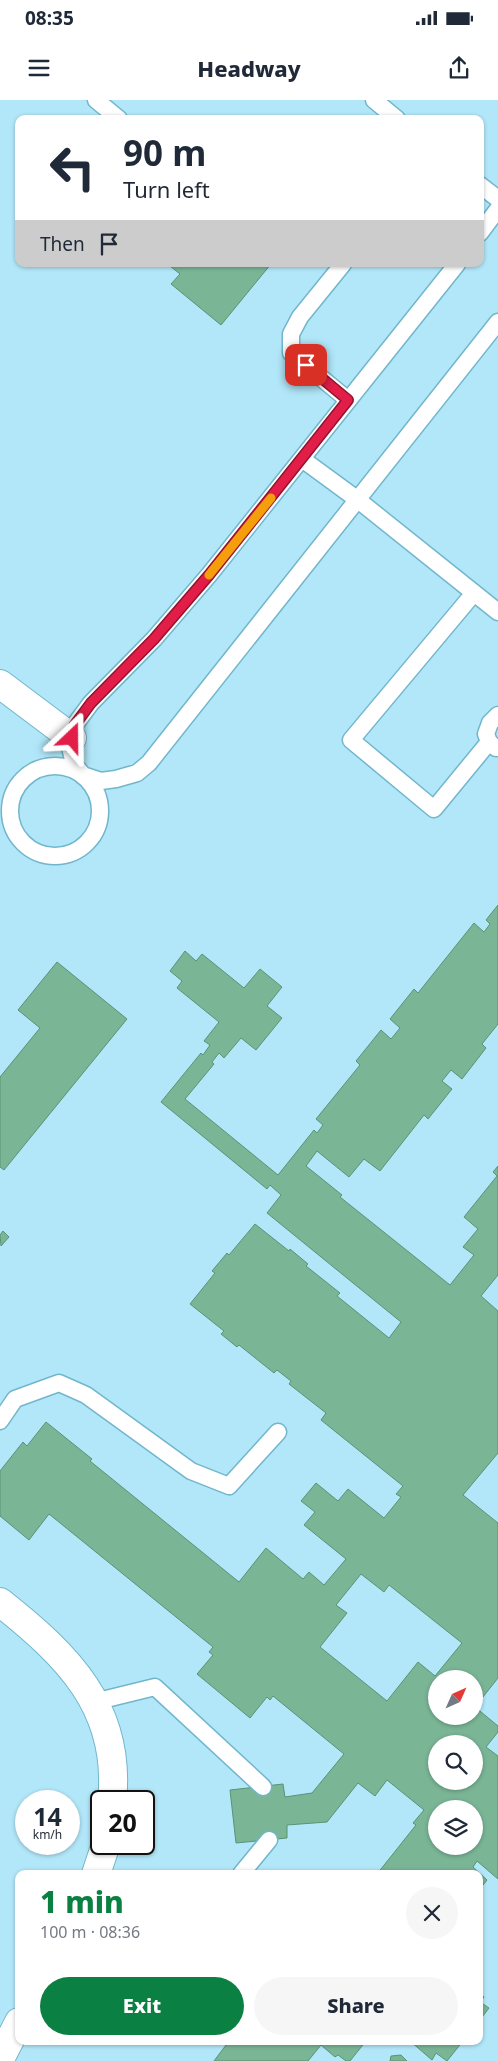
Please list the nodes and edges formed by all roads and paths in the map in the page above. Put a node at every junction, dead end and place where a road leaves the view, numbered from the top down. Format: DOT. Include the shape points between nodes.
graph roads {
  1 [pos="96,100"];
  2 [pos="374,100"];
  3 [pos="114,115"];
  4 [pos="392,115"];
  5 [pos="484,188"];
  6 [pos="498,199"];
  7 [pos="498,209"];
  8 [pos="484,228"];
  9 [pos="341,267"];
  10 [pos="455,267"];
  11 [pos="498,322"];
  12 [pos="348,400"];
  13 [pos="302,460"];
  14 [pos="358,500"];
  15 [pos="474,593"];
  16 [pos="498,612"];
  17 [pos="0,684"];
  18 [pos="498,715"];
  19 [pos="72,738"];
  20 [pos="494,746"];
  21 [pos="83,775"];
  22 [pos="0,1421"];
  23 [pos="278,1432"];
  24 [pos="0,1602"];
  25 [pos="94,1702"];
  26 [pos="263,1787"];
  27 [pos="112,1790"];
  28 [pos="269,1840"];
  29 [pos="102,1855"];
  30 [pos="97,1870"];
  31 [pos="244,1870"];
  32 [pos="15,2030"];
  33 [pos="2,2057"];
  1 -- 3 [label="lane"];
  2 -- 4 [label="lane"];
  5 -- 6 [label="lane"];
  7 -- 8 [label="lane"];
  9 -- 12 [label="lane" via="300,316 291,334 291,353"];
  10 -- 12 [label="lane"];
  11 -- 14 [label="lane"];
  12 -- 13 [label="lane"];
  13 -- 14 [label="lane"];
  13 -- 19 [label="lane" via="154,639 91,703 74,726"];
  14 -- 15 [label="lane"];
  14 -- 21 [label="lane" via="149,763 137,773 116,779 100,781"];
  15 -- 16 [label="lane"];
  15 -- 20 [label="lane" via="351,740 434,809"];
  17 -- 19 [label="street"];
  18 -- 20 [label="lane" via="486,734"];
  19 -- 21 [label="lane" via="70,747 74,764"];
  21 -- 21 [label="lane" via="57,765 43,767 19,782 9,808 11,822 26,846 52,856 80,849 90,839 100,813 98,799"];
  22 -- 23 [label="lane" via="15,1399 59,1382 86,1395 191,1471 229,1486"];
  24 -- 25 [label="street" via="64,1658 83,1681"];
  25 -- 26 [label="lane" via="155,1687"];
  25 -- 27 [label="street" via="111,1752"];
  28 -- 31 [label="lane"];
  29 -- 30 [label="street"];
  32 -- 33 [label="street"];
}
